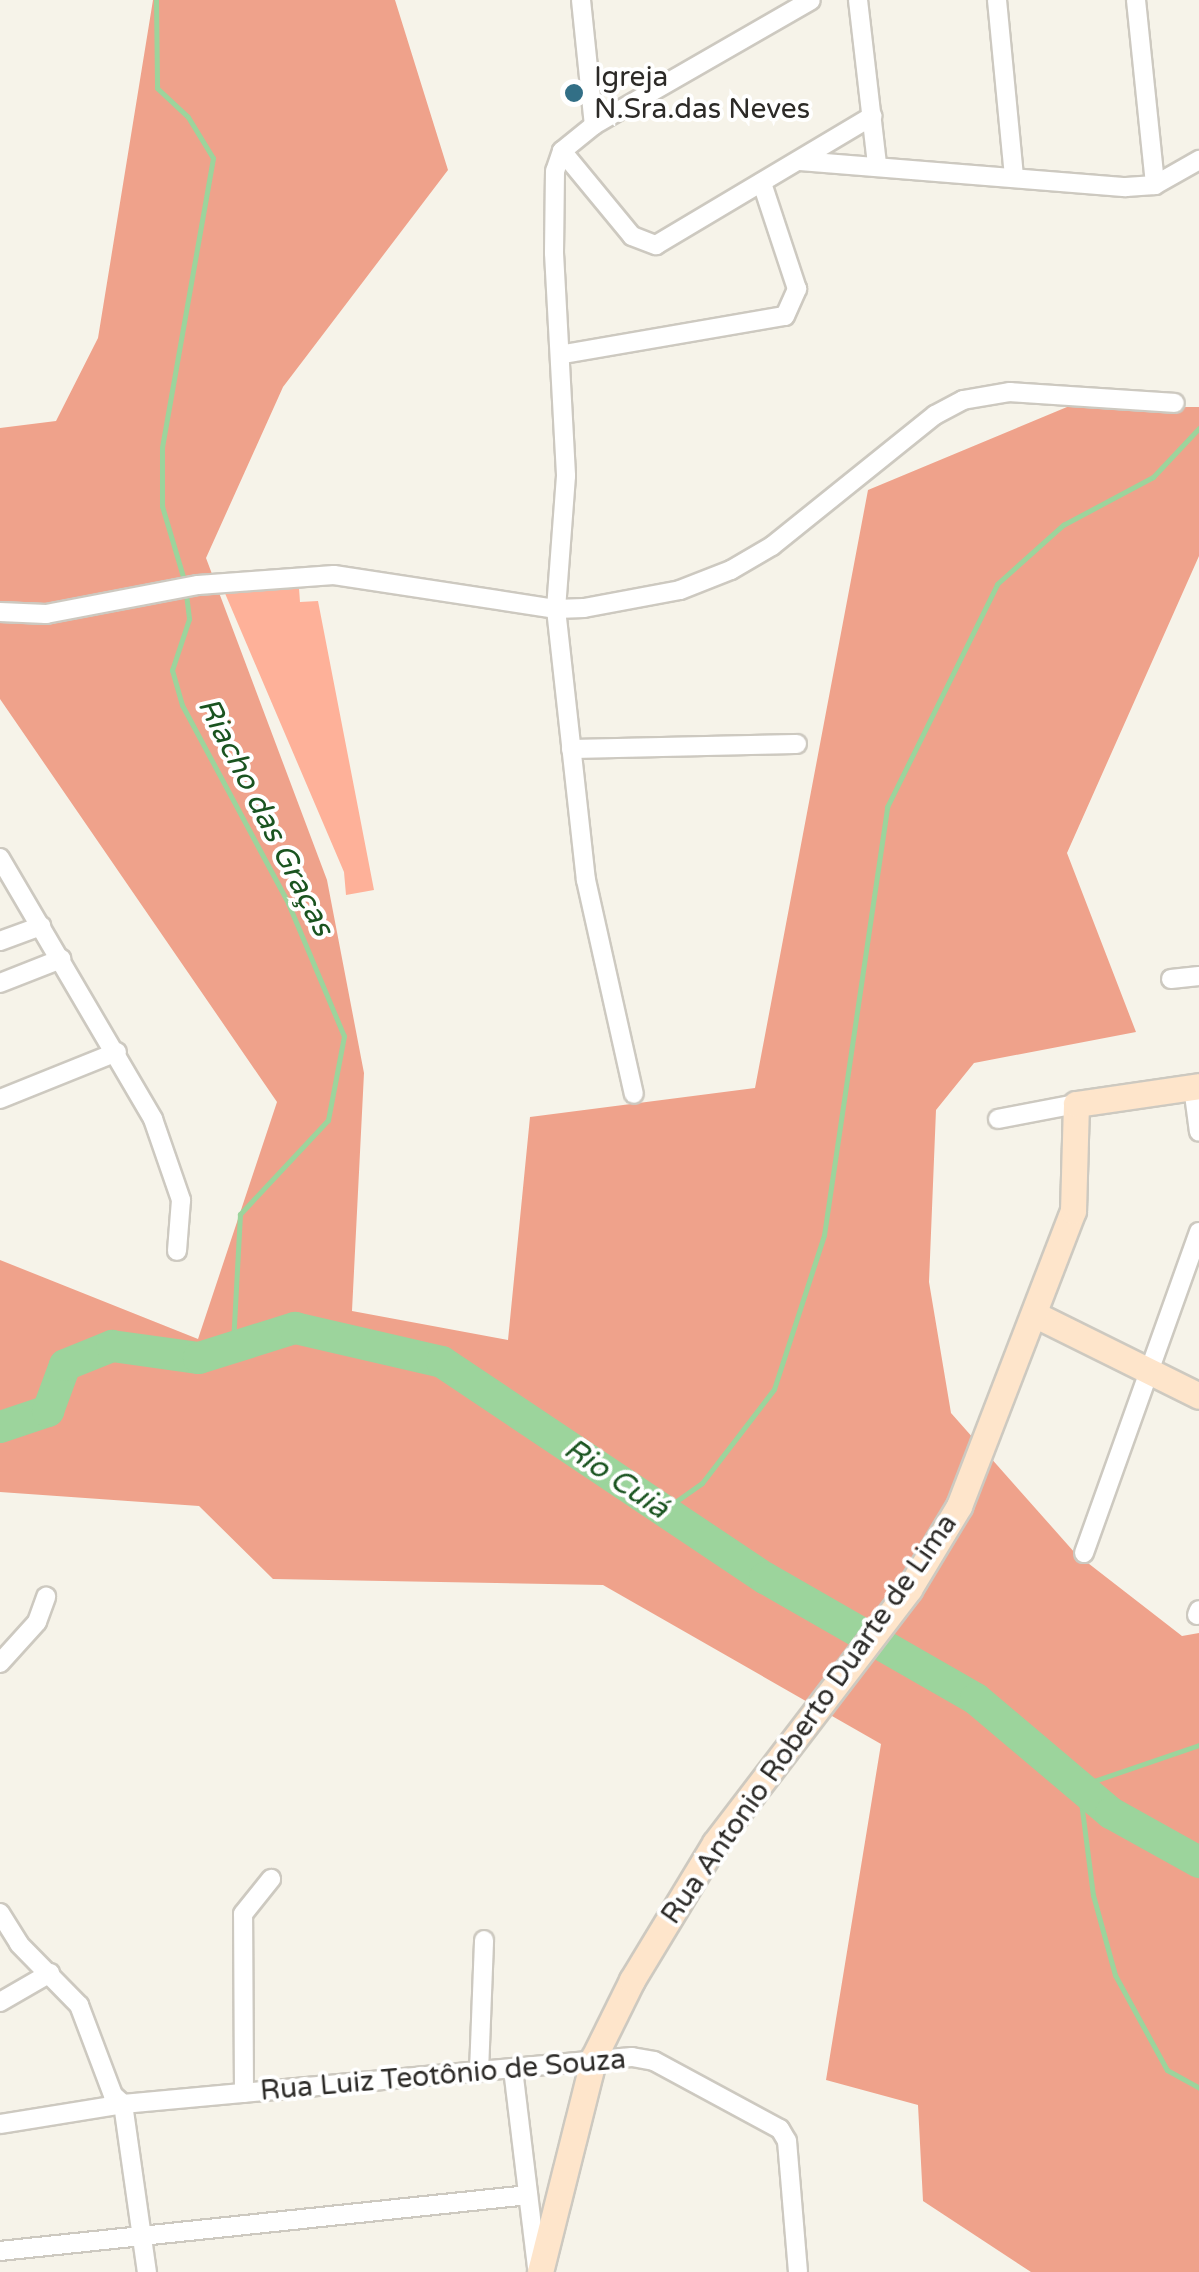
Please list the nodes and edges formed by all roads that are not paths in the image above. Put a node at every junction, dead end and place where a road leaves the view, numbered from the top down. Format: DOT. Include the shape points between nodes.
graph roads {
  1 [pos="581,0"];
  2 [pos="810,0"];
  3 [pos="858,0"];
  4 [pos="997,0"];
  5 [pos="1136,0"];
  6 [pos="872,116"];
  7 [pos="594,126"];
  8 [pos="562,151"];
  9 [pos="1199,160"];
  10 [pos="800,161"];
  11 [pos="877,163"];
  12 [pos="1014,175"];
  13 [pos="762,184"];
  14 [pos="1155,185"];
  15 [pos="564,354"];
  16 [pos="1174,403"];
  17 [pos="556,609"];
  18 [pos="0,612"];
  19 [pos="797,744"];
  20 [pos="571,749"];
  21 [pos="0,858"];
  22 [pos="41,926"];
  23 [pos="0,941"];
  24 [pos="61,959"];
  25 [pos="1199,976"];
  26 [pos="1171,979"];
  27 [pos="0,983"];
  28 [pos="116,1052"];
  29 [pos="1196,1087"];
  30 [pos="634,1094"];
  31 [pos="0,1099"];
  32 [pos="1076,1104"];
  33 [pos="998,1119"];
  34 [pos="1199,1132"];
  35 [pos="1199,1232"];
  36 [pos="177,1252"];
  37 [pos="1037,1307"];
  38 [pos="1148,1370"];
  39 [pos="1199,1396"];
  40 [pos="1084,1553"];
  41 [pos="46,1597"];
  42 [pos="0,1663"];
  43 [pos="271,1879"];
  44 [pos="0,1913"];
  45 [pos="484,1940"];
  46 [pos="50,1973"];
  47 [pos="0,2002"];
  48 [pos="594,2058"];
  49 [pos="513,2068"];
  50 [pos="479,2072"];
  51 [pos="244,2093"];
  52 [pos="124,2104"];
  53 [pos="0,2124"];
  54 [pos="528,2195"];
  55 [pos="144,2234"];
  56 [pos="0,2250"];
  57 [pos="147,2272"];
  58 [pos="539,2272"];
  59 [pos="798,2272"];
  1 -- 7 [label="street"];
  2 -- 7 [label="street"];
  3 -- 6 [label="street"];
  4 -- 12 [label="street"];
  5 -- 14 [label="street"];
  6 -- 10 [label="street"];
  6 -- 11 [label="street"];
  7 -- 8 [label="street"];
  8 -- 13 [label="street" via="645,244 666,242"];
  8 -- 15 [label="street" via="554,182 554,253"];
  9 -- 14 [label="street"];
  10 -- 11 [label="street"];
  10 -- 13 [label="street"];
  11 -- 12 [label="street"];
  12 -- 14 [label="street"];
  13 -- 15 [label="street" via="796,289 785,316"];
  15 -- 17 [label="street" via="566,476"];
  16 -- 17 [label="street" via="1010,392 964,400 935,414 772,546 731,570 680,590"];
  17 -- 18 [label="street" via="334,575 198,585 74,610"];
  17 -- 20 [label="street"];
  19 -- 20 [label="street"];
  20 -- 30 [label="street" via="586,880"];
  21 -- 22 [label="street"];
  22 -- 23 [label="street"];
  22 -- 24 [label="street"];
  24 -- 27 [label="street"];
  24 -- 28 [label="street"];
  25 -- 26 [label="street"];
  28 -- 31 [label="street"];
  28 -- 36 [label="street" via="176,1176"];
  29 -- 32 [label="main road"];
  29 -- 34 [label="street"];
  32 -- 33 [label="street"];
  32 -- 37 [label="main road, Rua Antonio Roberto Duarte de Lima" via="1073,1211"];
  35 -- 38 [label="street"];
  37 -- 38 [label="main road"];
  37 -- 48 [label="main road, Rua Antonio Roberto Duarte de Lima" via="960,1506 908,1589 684,1892"];
  38 -- 39 [label="main road"];
  38 -- 40 [label="street"];
  41 -- 42 [label="street" via="37,1622"];
  43 -- 51 [label="street" via="243,1914"];
  44 -- 46 [label="street"];
  45 -- 50 [label="street"];
  46 -- 47 [label="street"];
  46 -- 52 [label="street" via="78,2005 113,2095"];
  48 -- 49 [label="street, Rua Luiz Teotônio de Souza"];
  48 -- 58 [label="main road, Rua Antonio Roberto Duarte de Lima"];
  48 -- 59 [label="street, Rua Luiz Teotônio de Souza" via="654,2061 780,2129 787,2141"];
  49 -- 50 [label="street, Rua Luiz Teotônio de Souza"];
  49 -- 54 [label="street"];
  50 -- 51 [label="street, Rua Luiz Teotônio de Souza"];
  51 -- 52 [label="street, Rua Luiz Teotônio de Souza"];
  52 -- 53 [label="street, Rua Luiz Teotônio de Souza"];
  52 -- 55 [label="street"];
  54 -- 55 [label="street"];
  54 -- 58 [label="street"];
  55 -- 56 [label="street"];
  55 -- 57 [label="street"];
}
